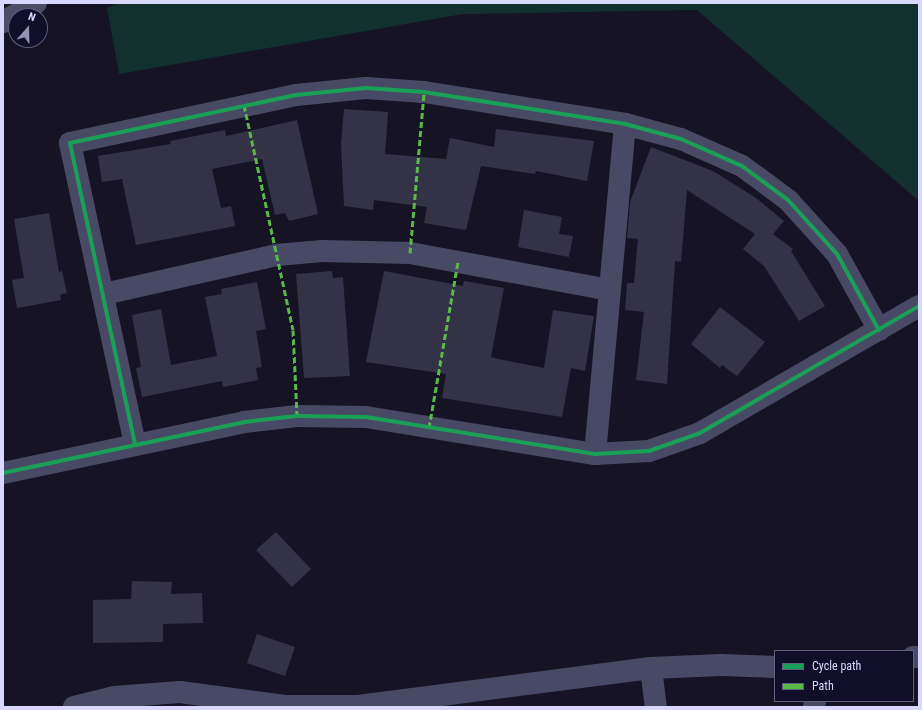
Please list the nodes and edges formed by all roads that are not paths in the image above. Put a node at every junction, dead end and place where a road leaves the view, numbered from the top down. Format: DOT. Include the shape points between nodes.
graph roads {
  1 [pos="36,3"];
  2 [pos="3,22"];
  3 [pos="625,124"];
  4 [pos="610,290"];
  5 [pos="104,294"];
  6 [pos="919,306"];
  7 [pos="879,330"];
  8 [pos="135,444"];
  9 [pos="594,454"];
  10 [pos="3,473"];
  11 [pos="774,667"];
  12 [pos="651,668"];
  13 [pos="358,706"];
  14 [pos="74,707"];
  15 [pos="656,707"];
  1 -- 2 [label="street"];
  3 -- 4 [label="street"];
  3 -- 5 [label="street" via="470,98 366,88 296,95 70,143"];
  3 -- 7 [label="street" via="681,138 742,166 788,200 837,254"];
  4 -- 5 [label="street" via="410,253 322,251 278,255"];
  4 -- 9 [label="street"];
  5 -- 8 [label="street"];
  6 -- 7 [label="street"];
  7 -- 9 [label="street" via="700,434 649,451"];
  8 -- 9 [label="street" via="244,422 298,416 328,416 366,417"];
  8 -- 10 [label="street"];
  11 -- 12 [label="street" via="722,665"];
  12 -- 13 [label="street"];
  12 -- 15 [label="street"];
  13 -- 14 [label="street" via="285,706 180,692 114,697"];
}
